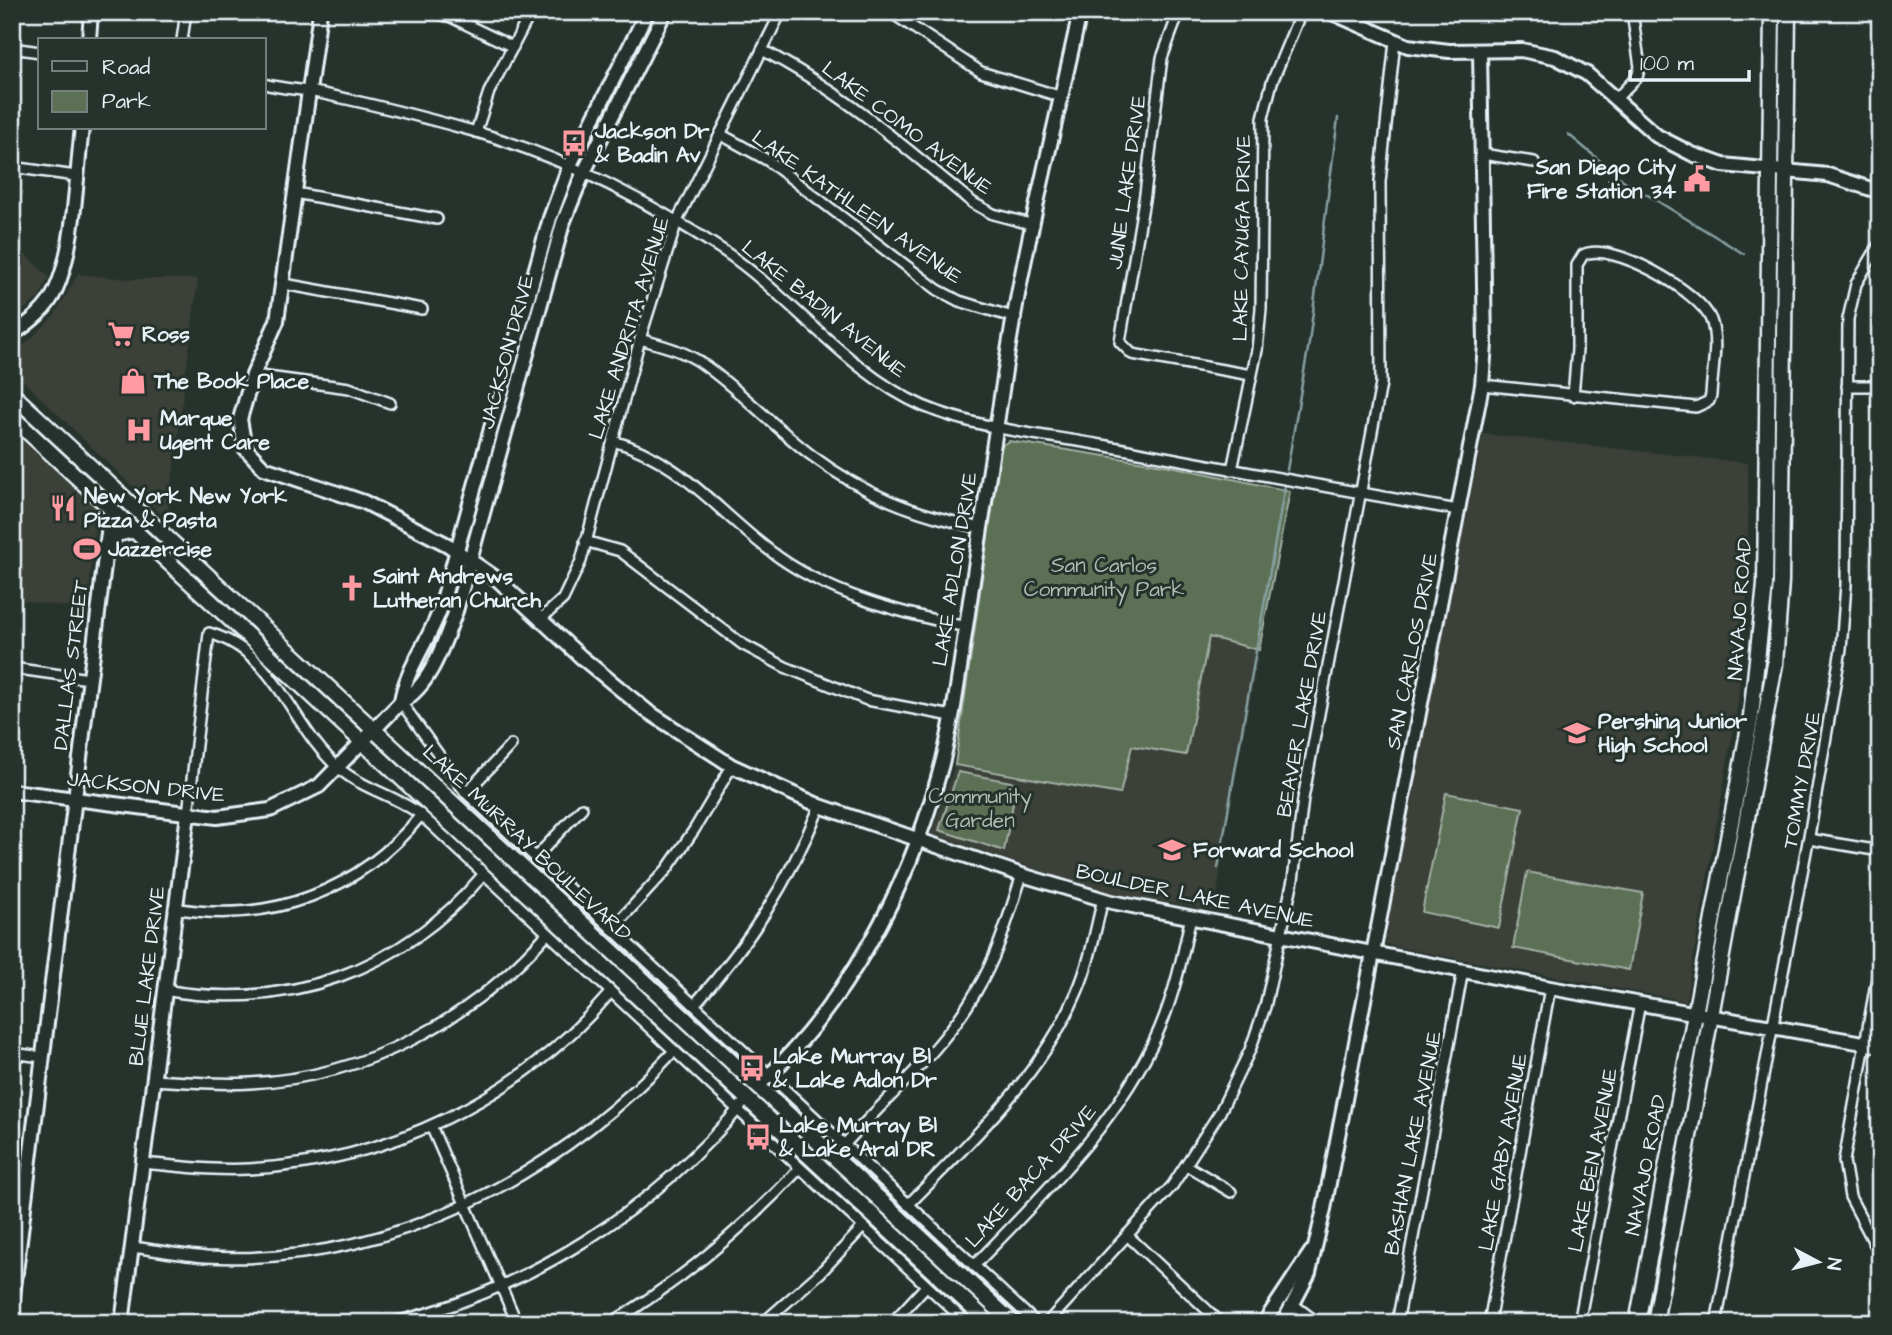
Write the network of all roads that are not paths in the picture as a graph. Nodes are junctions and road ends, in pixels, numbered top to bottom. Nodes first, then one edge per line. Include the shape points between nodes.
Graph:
1 (91, 12) edge
2 (186, 12) edge
3 (320, 12) edge
4 (429, 12) edge
5 (531, 12) edge
6 (647, 12) edge
7 (665, 12) edge
8 (781, 12) edge
9 (890, 12) edge
10 (1080, 12) edge
11 (1179, 12) edge
12 (1301, 12) edge
13 (1329, 12) edge
14 (1632, 12) edge
15 (1772, 12) edge
16 (1788, 12) edge
17 (89, 38) edge
18 (182, 38) edge
19 (1395, 41) junction
20 (513, 47) junction
21 (12, 48) edge
22 (762, 50) junction
23 (1480, 51) junction
24 (38, 52) edge
25 (268, 85) edge
26 (310, 92) junction
27 (1062, 97) junction
28 (1615, 100) junction
29 (82, 130) edge
30 (476, 132) junction
31 (720, 134) junction
32 (1482, 154) junction
33 (1534, 162) dead end
34 (12, 167) edge
35 (569, 167) junction
36 (1771, 168) junction
37 (1788, 169) junction
38 (583, 174) junction
39 (76, 176) junction
40 (1880, 192) edge
41 (295, 193) junction
42 (438, 219) dead end
43 (677, 221) junction
44 (1034, 225) junction
45 (1880, 243) edge
46 (284, 284) junction
47 (422, 309) dead end
48 (1016, 318) junction
49 (12, 335) edge
50 (640, 339) junction
51 (253, 375) junction
52 (1251, 375) junction
53 (1482, 385) junction
54 (1847, 386) junction
55 (1880, 386) edge
56 (12, 394) edge
57 (1573, 396) junction
58 (390, 403) dead end
59 (12, 417) edge
60 (997, 427) junction
61 (613, 441) junction
62 (1232, 470) junction
63 (118, 492) junction
64 (1360, 493) junction
65 (109, 506) junction
66 (1458, 510) junction
67 (981, 528) junction
68 (135, 530) junction
69 (585, 541) junction
70 (105, 547) junction
71 (458, 552) junction
72 (471, 561) junction
73 (542, 618) junction
74 (966, 627) junction
75 (12, 668) edge
76 (89, 678) junction
77 (401, 702) junction
78 (953, 716) junction
79 (374, 730) junction
80 (363, 742) junction
81 (511, 745) dead end
82 (732, 766) junction
83 (339, 769) junction
84 (12, 792) edge
85 (466, 793) junction
86 (74, 799) junction
87 (820, 806) junction
88 (582, 808) dead end
89 (188, 814) junction
90 (421, 816) junction
91 (918, 838) junction
92 (1809, 839) junction
93 (1880, 851) edge
94 (535, 858) junction
95 (483, 875) junction
96 (1022, 875) junction
97 (1103, 899) junction
98 (174, 908) junction
99 (1191, 916) junction
100 (612, 929) junction
101 (547, 934) junction
102 (1282, 934) junction
103 (1373, 953) junction
104 (1880, 961) edge
105 (1463, 970) junction
106 (1550, 988) junction
107 (164, 990) junction
108 (610, 993) junction
109 (1640, 1003) junction
110 (694, 1005) junction
111 (1697, 1013) junction
112 (1713, 1016) junction
113 (1772, 1025) junction
114 (1865, 1043) junction
115 (1880, 1046) edge
116 (674, 1051) junction
117 (12, 1053) edge
118 (43, 1057) junction
119 (769, 1075) junction
120 (154, 1080) junction
121 (728, 1081) junction
122 (758, 1086) junction
123 (747, 1099) junction
124 (776, 1103) junction
125 (737, 1111) junction
126 (431, 1126) junction
127 (844, 1145) junction
128 (142, 1163) junction
129 (1186, 1165) junction
130 (800, 1169) junction
131 (1231, 1192) dead end
132 (466, 1204) junction
133 (908, 1205) junction
134 (863, 1227) junction
135 (1127, 1236) junction
136 (132, 1247) junction
137 (1312, 1252) junction
138 (1880, 1254) edge
139 (15, 1262) edge
140 (974, 1266) junction
141 (500, 1286) junction
142 (926, 1286) junction
143 (12, 1304) edge
144 (1294, 1305) junction
145 (122, 1323) edge
146 (391, 1323) edge
147 (517, 1323) edge
148 (611, 1323) edge
149 (763, 1323) edge
150 (892, 1323) edge
151 (967, 1323) edge
152 (989, 1323) edge
153 (1013, 1323) edge
154 (1036, 1323) edge
155 (1047, 1323) edge
156 (1221, 1323) edge
157 (1264, 1323) edge
158 (1283, 1323) edge
159 (1318, 1323) edge
160 (1397, 1323) edge
161 (1489, 1323) edge
162 (1579, 1323) edge
163 (1637, 1323) edge
164 (1655, 1323) edge
165 (1716, 1323) edge

1 - 17 street
2 - 18 street
3 - 26 street
4 - 20 street via 451,17
5 - 20 street
6 - 35 street, JACKSON DRIVE
7 - 38 street, JACKSON DRIVE
8 - 22 street, LAKE ANDRITA AVENUE
9 - 27 street via 981,72
10 - 27 street, LAKE ADLON DRIVE
11 - 52 street, JUNE LAKE DRIVE via 1162,58 1145,194 1120,336 1132,354
12 - 52 street, LAKE CAYUGA DRIVE via 1262,118 1261,309
13 - 19 street
14 - 28 street via 1640,67
15 - 36 main road, NAVAJO ROAD
16 - 37 main road, NAVAJO ROAD
19 - 23 street via 1449,51
19 - 64 street, BEAVER LAKE DRIVE via 1380,182 1381,384
20 - 30 street via 489,92
21 - 24 street
22 - 31 street, LAKE ANDRITA AVENUE
22 - 44 street, LAKE COMO AVENUE via 850,102 973,203 993,214
23 - 28 street via 1521,50 1555,57 1587,74
23 - 32 street, SAN CARLOS DRIVE
25 - 26 street, LAKE BADIN AVENUE
26 - 30 street, LAKE BADIN AVENUE
26 - 41 street
27 - 44 street, LAKE ADLON DRIVE
28 - 36 street via 1646,128 1680,149 1723,165
29 - 39 street
30 - 35 street, LAKE BADIN AVENUE
31 - 43 street, LAKE ANDRITA AVENUE
31 - 48 street, LAKE KATHLEEN AVENUE via 768,160 938,290
32 - 33 street
32 - 53 street, SAN CARLOS DRIVE
34 - 39 street
35 - 38 street, LAKE BADIN AVENUE
35 - 71 street, JACKSON DRIVE via 534,268
36 - 37 street
36 - 111 main road, NAVAJO ROAD via 1760,652
37 - 40 street via 1828,175
37 - 112 main road, NAVAJO ROAD via 1776,650
38 - 43 street, LAKE BADIN AVENUE
38 - 72 street, JACKSON DRIVE via 555,250
39 - 49 street via 65,262 56,290 43,309
41 - 42 street
41 - 46 street
43 - 50 street, LAKE ANDRITA AVENUE
43 - 60 street, LAKE BADIN AVENUE via 765,282 874,377 920,405
44 - 48 street, LAKE ADLON DRIVE
45 - 54 street, TOMMY DRIVE via 1850,304
46 - 47 street
46 - 51 street via 277,321
48 - 60 street, LAKE ADLON DRIVE
50 - 61 street, LAKE ANDRITA AVENUE
50 - 67 street via 700,362 808,453 872,495 908,510
51 - 58 street via 349,388
51 - 71 street, BOULDER LAKE AVENUE via 241,411 240,433 249,454 270,471 364,502 413,524
52 - 62 street, LAKE CAYUGA DRIVE
53 - 57 street
53 - 66 street, SAN CARLOS DRIVE
54 - 55 street
54 - 92 street, TOMMY DRIVE via 1842,649
56 - 63 main road, LAKE MURRAY BOULEVARD
57 - 57 street via 1696,407 1709,401 1714,334 1705,309 1627,257 1583,255 1577,265
59 - 65 main road, LAKE MURRAY BOULEVARD
60 - 62 street, LAKE BADIN AVENUE
60 - 67 street, LAKE ADLON DRIVE
61 - 69 street, LAKE ANDRITA AVENUE
61 - 74 street via 671,466 768,550 817,579 886,609
62 - 64 street, LAKE BADIN AVENUE
63 - 65 street, DALLAS STREET
63 - 79 main road, LAKE MURRAY BOULEVARD
64 - 66 street, LAKE BADIN AVENUE
64 - 102 street, BEAVER LAKE DRIVE
65 - 68 main road, LAKE MURRAY BOULEVARD
65 - 70 street, DALLAS STREET
66 - 103 street, SAN CARLOS DRIVE
67 - 74 street, LAKE ADLON DRIVE
68 - 70 main road via 117,534
68 - 80 main road, LAKE MURRAY BOULEVARD
69 - 73 street, LAKE ANDRITA AVENUE via 569,591
69 - 78 street via 620,551 742,644 785,667 867,700
70 - 76 street, DALLAS STREET
71 - 72 street, BOULDER LAKE AVENUE
71 - 77 street, JACKSON DRIVE via 432,632 402,685
72 - 73 street, BOULDER LAKE AVENUE
72 - 77 street, JACKSON DRIVE via 456,611 429,672 413,695
73 - 82 street, BOULDER LAKE AVENUE via 647,711
74 - 78 street, LAKE ADLON DRIVE
75 - 76 street
76 - 86 street, DALLAS STREET
77 - 79 street, JACKSON DRIVE
77 - 85 street, LAKE MURRAY BOULEVARD
78 - 91 street, LAKE ADLON DRIVE
79 - 80 street, JACKSON DRIVE
79 - 122 main road, LAKE MURRAY BOULEVARD
80 - 83 street, JACKSON DRIVE
80 - 121 main road, LAKE MURRAY BOULEVARD
81 - 85 street
82 - 87 street, BOULDER LAKE AVENUE
82 - 100 street via 667,869
83 - 89 street, JACKSON DRIVE via 305,796 270,810 232,817
83 - 89 street, BLUE LAKE DRIVE via 276,682 229,639 209,634
83 - 90 street
84 - 86 street, JACKSON DRIVE
85 - 94 street, LAKE MURRAY BOULEVARD
86 - 89 street, JACKSON DRIVE
86 - 118 street, DALLAS STREET
87 - 91 street, BOULDER LAKE AVENUE
87 - 110 street via 777,899
88 - 94 street
89 - 98 street, BLUE LAKE DRIVE
90 - 95 street
90 - 98 street via 361,872 302,901 239,913
91 - 96 street, BOULDER LAKE AVENUE
91 - 119 street, LAKE ADLON DRIVE via 891,902 857,962
92 - 93 street
92 - 113 street, TOMMY DRIVE
94 - 100 street, LAKE MURRAY BOULEVARD
95 - 101 street
95 - 107 street via 428,929 396,951 344,976 265,995 225,997
96 - 97 street, BOULDER LAKE AVENUE
96 - 127 street via 997,950 967,1007
97 - 99 street, BOULDER LAKE AVENUE
97 - 133 street via 1088,965 1050,1045
98 - 107 street, BLUE LAKE DRIVE
99 - 102 street, BOULDER LAKE AVENUE
99 - 140 street, LAKE BACA DRIVE via 1166,1012 1137,1074 1095,1134
100 - 110 street, LAKE MURRAY BOULEVARD
101 - 108 street
101 - 120 street via 470,1006 377,1056 270,1082
102 - 103 street, BOULDER LAKE AVENUE
102 - 129 street, BEAVER LAKE DRIVE via 1250,1049 1220,1112
103 - 105 street, BOULDER LAKE AVENUE
103 - 137 street, SAN CARLOS DRIVE
104 - 114 street
105 - 106 street, BOULDER LAKE AVENUE
105 - 160 street, BASHAN LAKE AVENUE
106 - 109 street, BOULDER LAKE AVENUE
106 - 161 street, LAKE GABY AVENUE
107 - 120 street, BLUE LAKE DRIVE
108 - 116 street
108 - 126 street via 530,1068 491,1095
109 - 111 street, BOULDER LAKE AVENUE
109 - 162 street, LAKE BEN AVENUE
110 - 119 street, LAKE MURRAY BOULEVARD
111 - 112 street, BOULDER LAKE AVENUE
111 - 163 main road, NAVAJO ROAD
112 - 113 street, BOULDER LAKE AVENUE
112 - 164 main road, NAVAJO ROAD
113 - 114 street, BOULDER LAKE AVENUE
113 - 165 street, TOMMY DRIVE
114 - 115 street, BOULDER LAKE AVENUE
114 - 138 street via 1844,1161 1850,1197
116 - 125 street
116 - 132 street via 583,1135 533,1169
117 - 118 street
118 - 139 street, DALLAS STREET
119 - 122 street, LAKE ADLON DRIVE
119 - 127 street, LAKE MURRAY BOULEVARD
120 - 128 street, BLUE LAKE DRIVE
121 - 122 main road
121 - 123 main road, LAKE MURRAY BOULEVARD
122 - 124 main road, LAKE MURRAY BOULEVARD
123 - 124 main road
123 - 125 street
123 - 152 main road, LAKE MURRAY BOULEVARD
124 - 153 main road, LAKE MURRAY BOULEVARD
125 - 130 street
125 - 141 street via 687,1163 632,1208 572,1248
126 - 128 street via 362,1151 293,1165 223,1170
126 - 132 street
127 - 133 street, LAKE MURRAY BOULEVARD
128 - 136 street, BLUE LAKE DRIVE
129 - 131 street
129 - 135 street, BEAVER LAKE DRIVE
130 - 134 street
130 - 148 street via 707,1256
132 - 136 street via 393,1232 309,1250 216,1257
132 - 141 street
133 - 140 street, LAKE MURRAY BOULEVARD
134 - 142 street
134 - 149 street
135 - 155 street, BEAVER LAKE DRIVE
135 - 156 street
136 - 145 street, BLUE LAKE DRIVE
137 - 144 street, SAN CARLOS DRIVE
137 - 157 street, SAN CARLOS DRIVE
139 - 143 street, DALLAS STREET
140 - 154 street, LAKE MURRAY BOULEVARD
141 - 146 street
141 - 147 street
142 - 150 street
142 - 151 street
144 - 158 street, SAN CARLOS DRIVE
144 - 159 street

